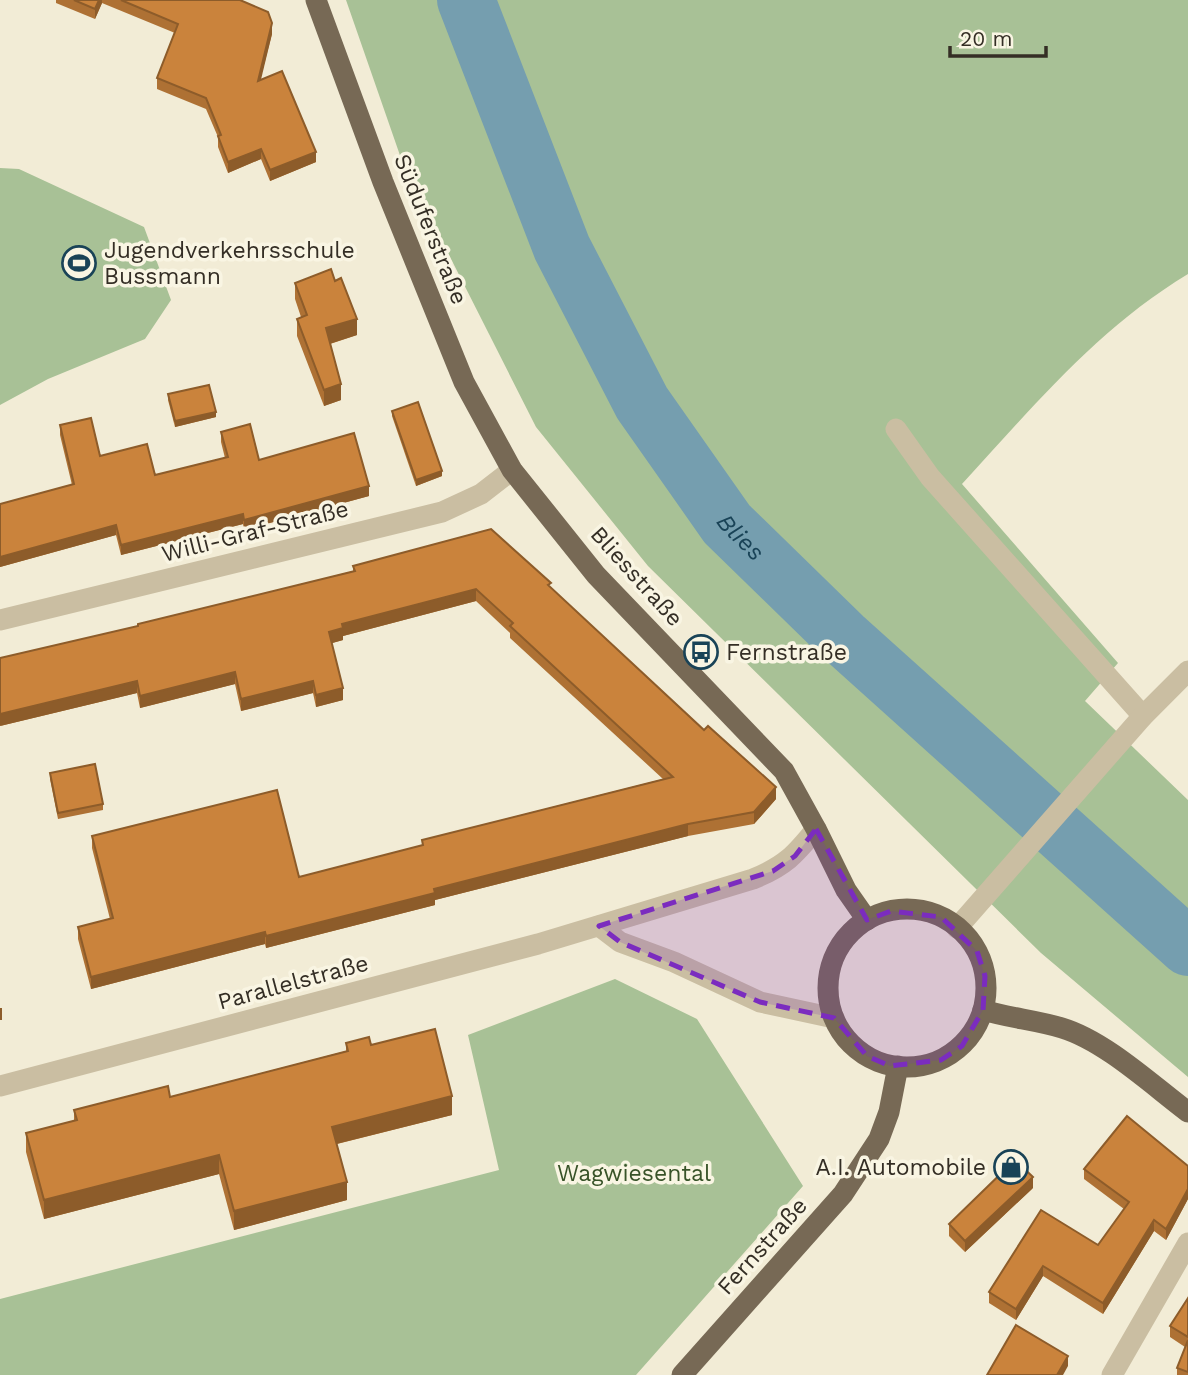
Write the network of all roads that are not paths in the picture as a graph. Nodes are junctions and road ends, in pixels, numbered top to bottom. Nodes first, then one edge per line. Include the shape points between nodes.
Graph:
1 (316, 0) edge
2 (896, 429) dead end
3 (512, 470) junction
4 (0, 620) edge
5 (1188, 671) edge
6 (1143, 716) junction
7 (816, 829) junction
8 (867, 920) junction
9 (599, 926) junction
10 (957, 928) junction
11 (983, 1010) junction
12 (834, 1018) junction
13 (898, 1066) junction
14 (0, 1086) edge
15 (1188, 1112) edge
16 (1188, 1243) edge
17 (682, 1375) edge
18 (1112, 1375) edge

1 - 3 main road, Süduferstraße via 464,382
2 - 6 street via 930,477
3 - 4 street, Willi-Graf-Straße via 481,494 442,512
3 - 7 main road, Bliesstraße via 596,575 783,771
5 - 6 street
6 - 10 street
7 - 8 main road, Bliesstraße via 846,890
7 - 9 street, Parallelstraße via 795,856 773,870
8 - 10 main road via 891,911 916,910 941,916
8 - 12 main road via 840,946 832,963 828,981
9 - 12 street via 620,942 760,1002
9 - 14 street, Parallelstraße
10 - 11 main road via 977,951 985,976
11 - 13 main road via 962,1046 941,1060
11 - 15 main road via 1063,1028 1091,1040
12 - 13 main road via 847,1039 866,1056
13 - 17 main road, Fernstraße via 879,1139 843,1194
16 - 18 street

